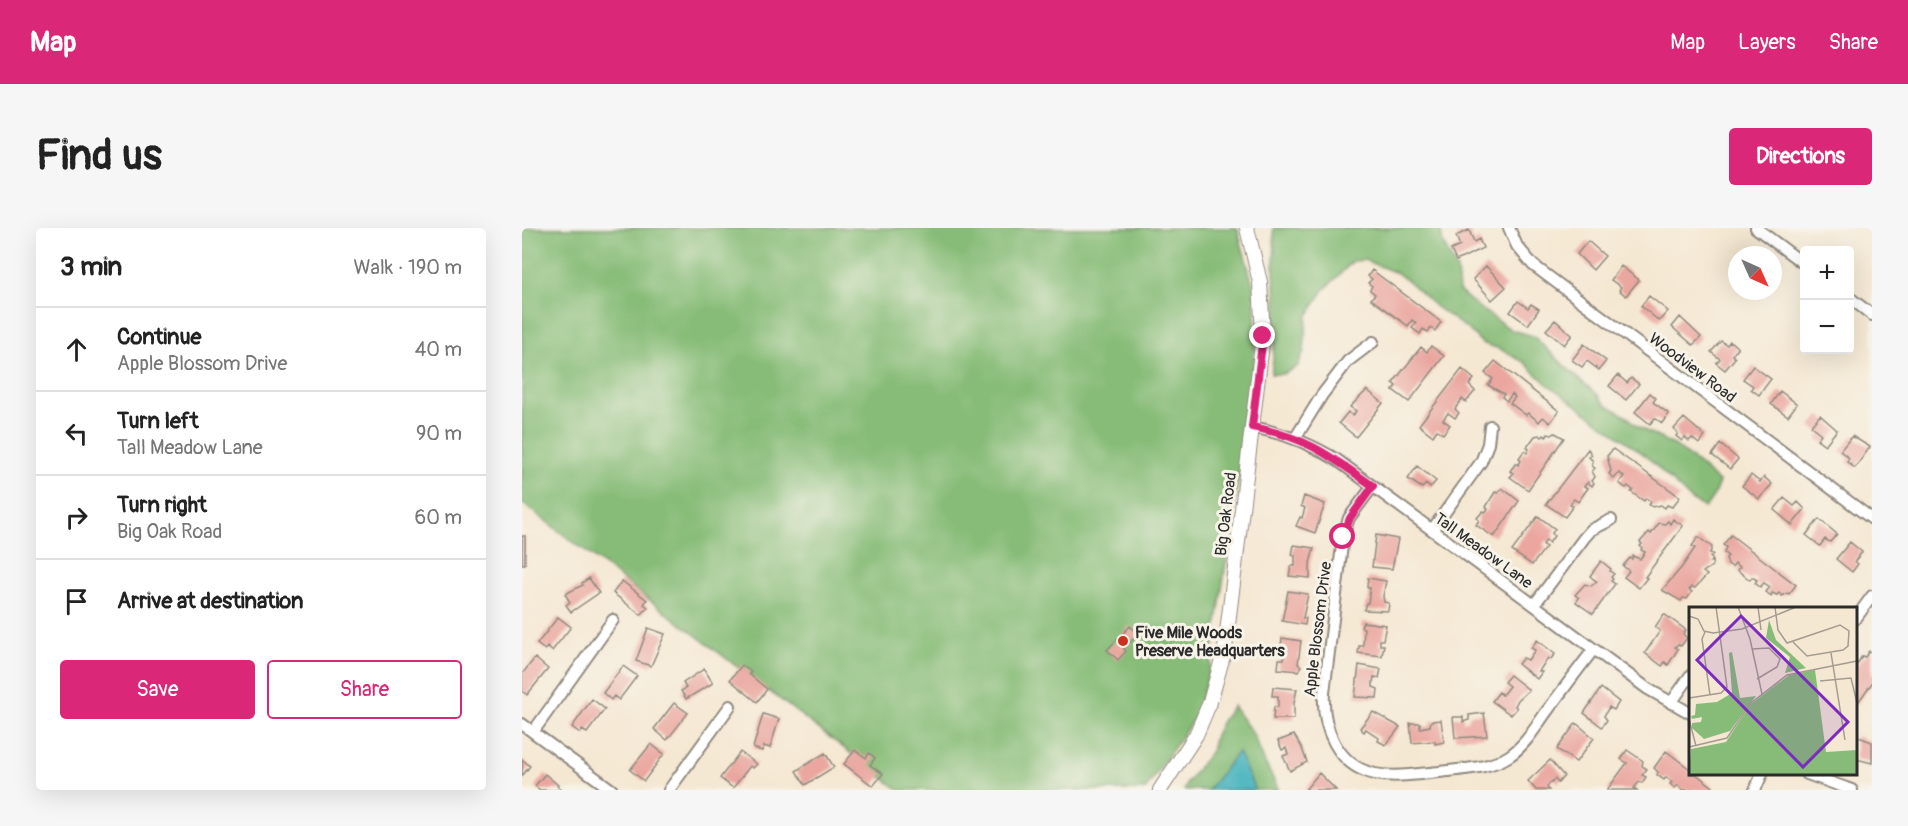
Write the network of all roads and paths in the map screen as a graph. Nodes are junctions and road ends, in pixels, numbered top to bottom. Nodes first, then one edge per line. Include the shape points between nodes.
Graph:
1 (1247, 228) edge
2 (1509, 228) edge
3 (1756, 228) edge
4 (1800, 261) edge
5 (1853, 300) edge
6 (1872, 315) edge
7 (1372, 342) dead end
8 (1490, 426) dead end
9 (1252, 427) junction
10 (1296, 437) junction
11 (1373, 486) junction
12 (1872, 519) edge
13 (1611, 520) dead end
14 (1432, 530) junction
15 (1872, 596) edge
16 (1534, 605) junction
17 (1857, 617) edge
18 (614, 620) dead end
19 (1594, 649) junction
20 (1689, 677) edge
21 (1671, 703) junction
22 (730, 706) dead end
23 (1689, 712) edge
24 (522, 724) edge
25 (533, 732) junction
26 (1762, 775) edge
27 (1810, 775) edge
28 (612, 790) edge
29 (669, 790) edge
30 (1160, 790) edge
31 (1755, 790) edge
32 (1852, 790) edge

1 - 9 street, Big Oak Road via 1263,301 1263,336
2 - 12 street, Woodview Road via 1517,246 1533,265
3 - 4 street
5 - 6 street
7 - 10 street via 1348,361
8 - 14 street via 1481,462
9 - 10 street, Tall Meadow Lane
9 - 30 street, Big Oak Road via 1220,672 1196,735
10 - 11 street, Tall Meadow Lane
11 - 14 street, Tall Meadow Lane
11 - 19 street, Apple Blossom Drive via 1350,518 1343,537 1324,693 1323,710 1329,734 1356,765 1393,776 1498,762 1525,741
13 - 16 street via 1591,530
14 - 16 street, Tall Meadow Lane
15 - 17 street
16 - 19 street, Tall Meadow Lane
18 - 25 street
19 - 21 street, Tall Meadow Lane
20 - 21 street
21 - 23 street, Tall Meadow Lane
22 - 29 street
24 - 25 street
25 - 28 street
26 - 31 street
27 - 32 street

